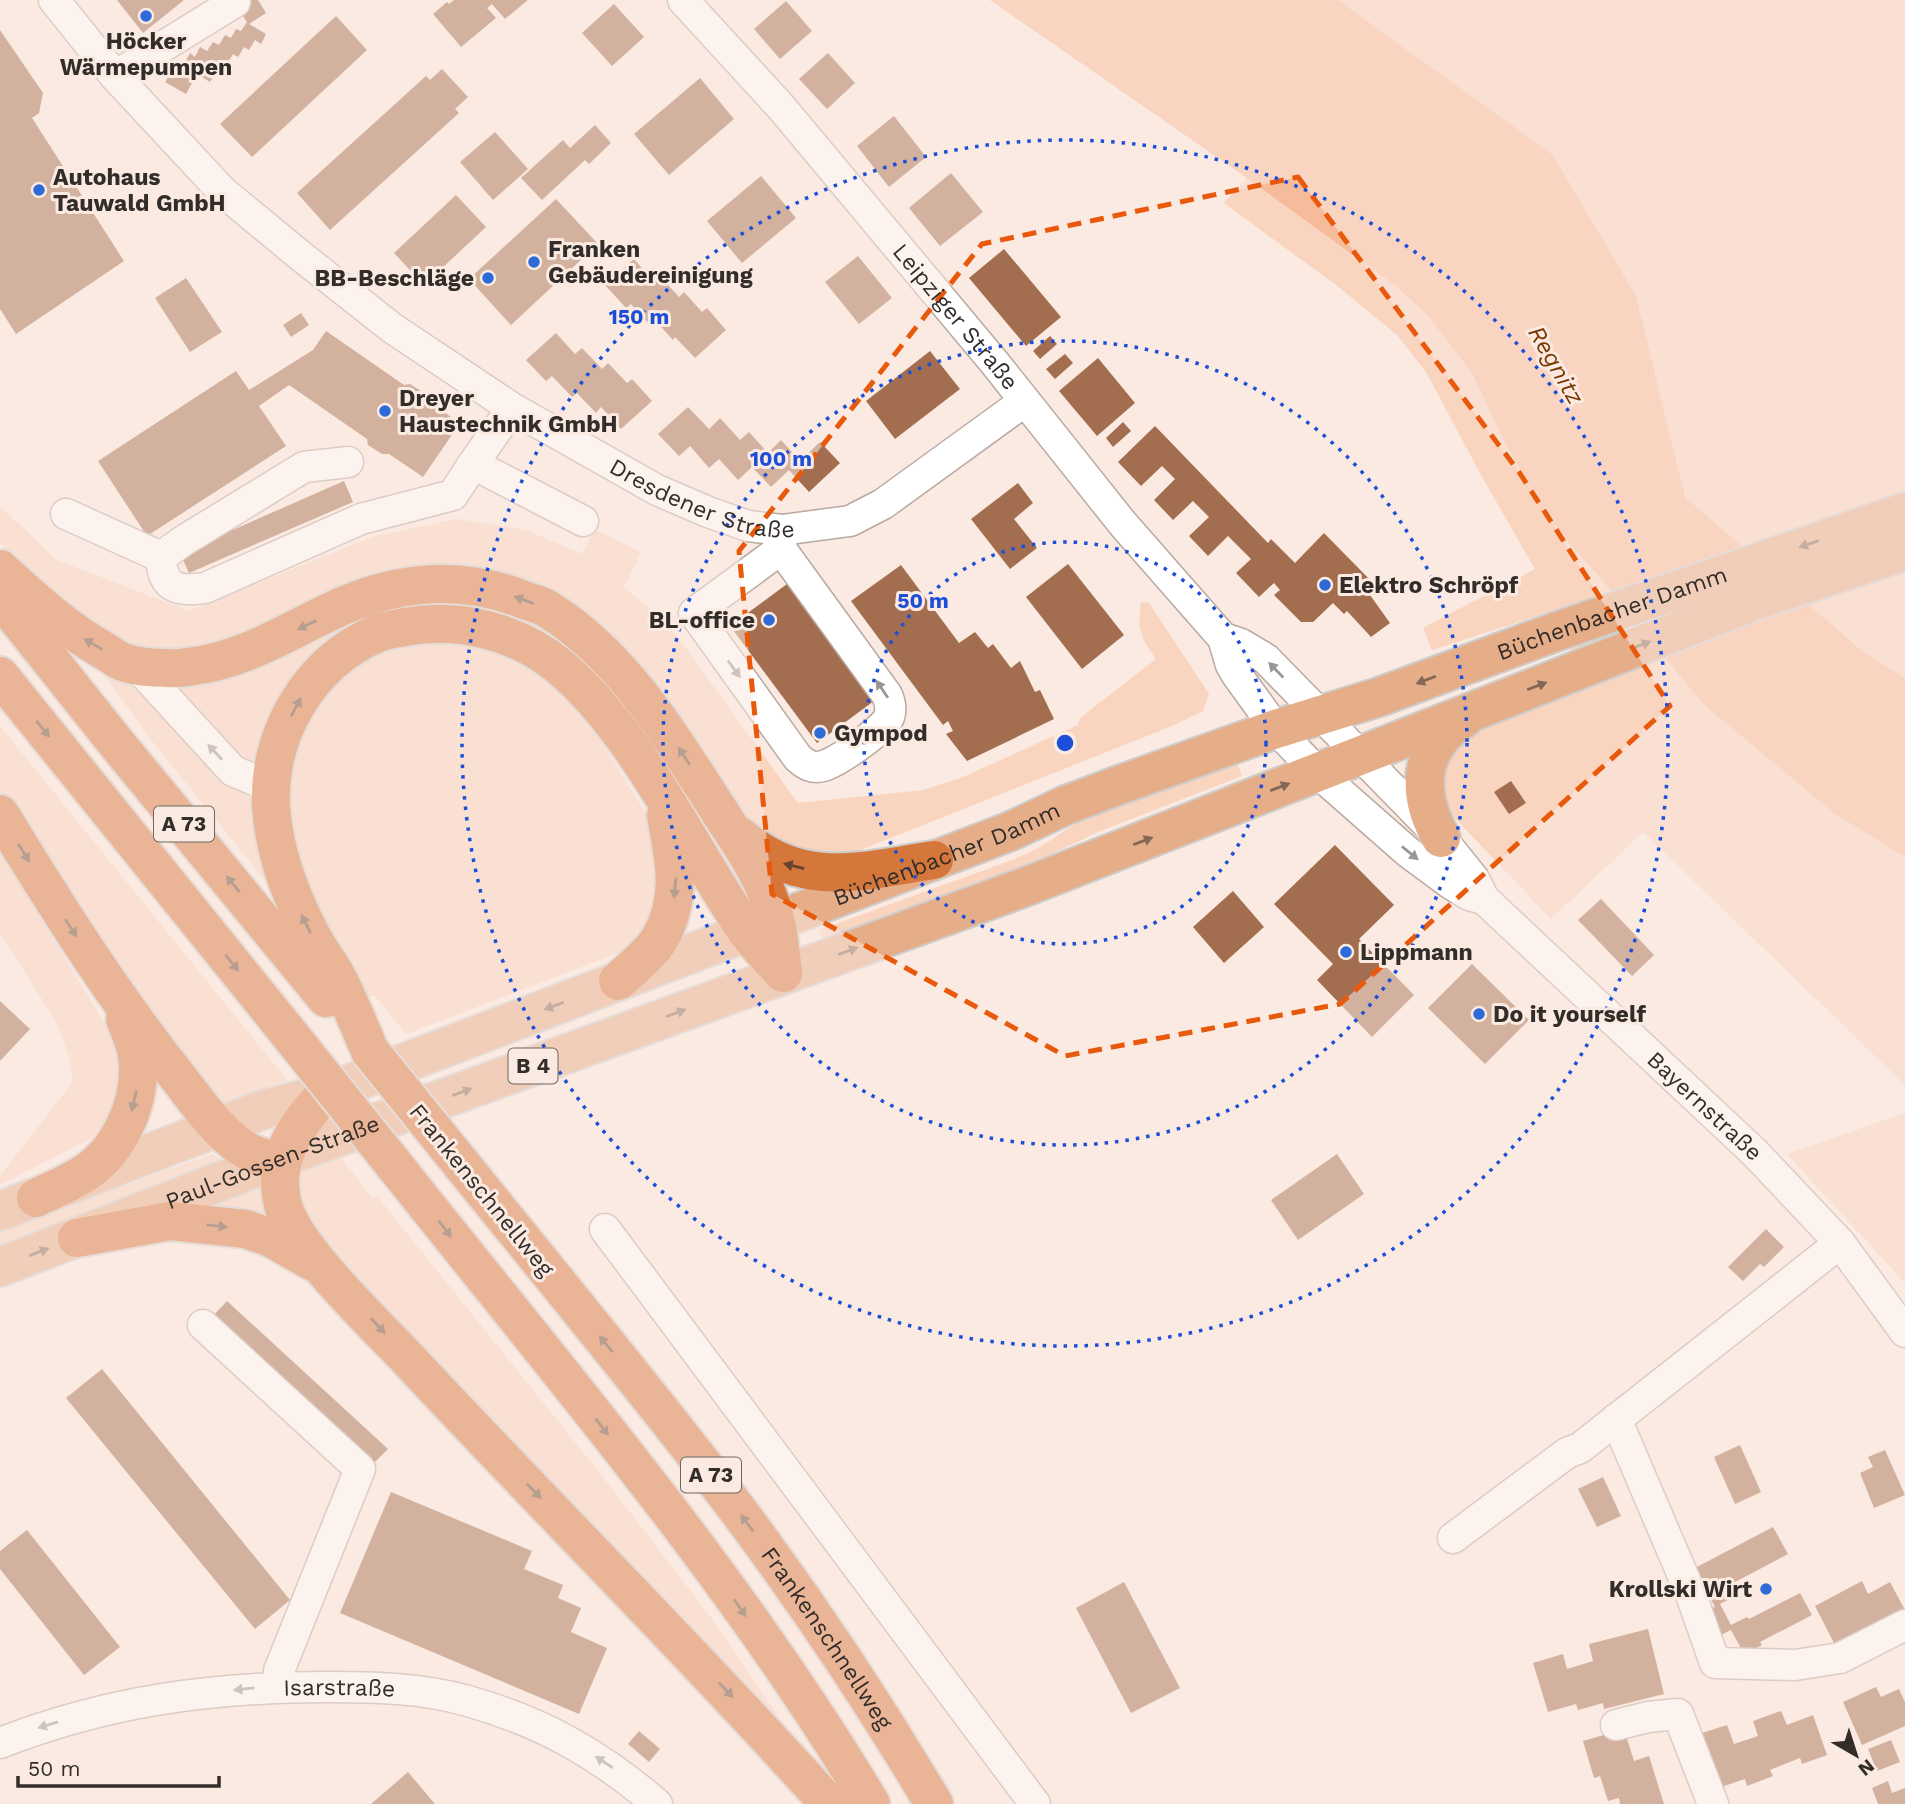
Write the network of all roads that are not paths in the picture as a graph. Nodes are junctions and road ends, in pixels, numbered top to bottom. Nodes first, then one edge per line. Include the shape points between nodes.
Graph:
1 (54, 0) edge
2 (683, 0) edge
3 (235, 2) dead end
4 (115, 76) junction
5 (1025, 401) junction
6 (512, 408) junction
7 (348, 461) dead end
8 (473, 464) junction
9 (66, 514) dead end
10 (1894, 518) edge
11 (583, 521) dead end
12 (781, 540) junction
13 (1896, 554) edge
14 (161, 557) junction
15 (0, 569) edge
16 (0, 597) edge
17 (1223, 638) junction
18 (136, 665) junction
19 (0, 676) edge
20 (1483, 706) junction
21 (1319, 716) junction
22 (1276, 729) junction
23 (1359, 755) junction
24 (1318, 773) junction
25 (272, 787) junction
26 (662, 797) junction
27 (0, 814) edge
28 (727, 824) junction
29 (1441, 838) junction
30 (934, 860) junction
31 (1484, 899) junction
32 (761, 926) junction
33 (783, 973) junction
34 (618, 981) junction
35 (111, 989) junction
36 (370, 1051) junction
37 (326, 1093) junction
38 (219, 1127) junction
39 (279, 1159) junction
40 (36, 1198) junction
41 (0, 1211) edge
42 (605, 1229) dead end
43 (77, 1238) junction
44 (1840, 1243) junction
45 (0, 1267) edge
46 (331, 1276) junction
47 (202, 1325) dead end
48 (1905, 1332) edge
49 (1616, 1419) junction
50 (1453, 1538) dead end
51 (1905, 1625) edge
52 (279, 1687) junction
53 (1616, 1725) dead end
54 (0, 1743) edge
55 (657, 1804) edge
56 (829, 1804) edge
57 (871, 1804) edge
58 (934, 1804) edge
59 (1035, 1804) edge
60 (1713, 1804) edge

1 - 4 street, Dresdener Straße
2 - 5 street, Leipziger Straße via 780,107
3 - 4 street
4 - 6 street, Dresdener Straße via 222,191 392,328
5 - 12 street, Dresdener Straße via 883,504 850,521
5 - 17 street, Leipziger Straße via 1123,524
6 - 8 street
6 - 12 street, Dresdener Straße via 657,490
7 - 14 street via 304,467
8 - 11 street
8 - 14 street via 453,495 361,519 205,588 186,591 167,583
9 - 14 street
10 -> 21 main road, Büchenbacher Damm
12 -> 12 street via 694,613 805,765 823,766 883,726 891,704
20 -> 13 main road, Büchenbacher Damm via 1752,602
18 -> 15 highway via 85,640 49,615
36 -> 16 highway, Frankenschnellweg / A 73
21 -> 17 street, Leipziger Straße via 1266,659
17 - 22 street, Leipziger Straße via 1237,676
25 -> 18 street via 233,771
28 -> 18 highway via 656,715 579,632 547,608 475,585 432,583 393,589 218,663 171,669
19 -> 57 highway, A 73, bridge via 645,1480 808,1705
20 - 23 main road, Büchenbacher Damm
20 - 29 main road via 1444,736 1428,762 1425,804
21 - 22 main road, Büchenbacher Damm
21 - 23 street
22 - 24 street
22 - 30 main road, Büchenbacher Damm via 1100,792
23 - 24 main road, Büchenbacher Damm
23 - 29 street, Bayernstraße
24 -> 31 street, Bayernstraße via 1430,869 1469,895
33 -> 24 main road, Büchenbacher Damm via 1025,887
25 -> 26 highway via 272,763 285,727 306,689 335,658 380,632 429,623 500,634 559,666 622,736
36 -> 25 highway via 340,981 297,905 280,855
26 - 32 highway
26 -> 34 highway via 676,875 674,904 659,939
27 -> 35 highway
30 -> 28 highway via 838,874 814,872 769,858
28 - 32 highway via 768,894
29 - 31 street, Bayernstraße
30 - 32 main road, Büchenbacher Damm
31 - 44 street, Bayernstraße via 1755,1153
32 - 33 highway
32 - 34 main road, Büchenbacher Damm
39 -> 33 main road, Paul-Gossen-Straße / B 4
34 -> 37 main road, Paul-Gossen-Straße / B 4
35 - 38 highway
35 -> 40 highway via 138,1064 133,1107 101,1158 86,1172
58 -> 36 highway, Frankenschnellweg / A 73, bridge via 872,1702 760,1541
37 - 38 main road, Paul-Gossen-Straße / B 4
37 - 39 highway via 296,1128
38 - 39 highway via 252,1154
38 - 40 main road, Paul-Gossen-Straße / B 4
39 - 43 main road, Paul-Gossen-Straße / B 4
39 - 46 highway via 290,1223
40 - 41 main road, Paul-Gossen-Straße / B 4
42 - 59 street
45 -> 43 main road, Paul-Gossen-Straße / B 4
43 -> 46 highway via 170,1221 246,1229 293,1249
44 - 48 street, Bayernstraße
44 - 49 street
46 -> 56 highway
47 - 52 street via 360,1469 279,1671
49 - 50 street
49 - 51 street via 1690,1592 1715,1663 1795,1665 1840,1658
52 -> 54 street, Isarstraße via 152,1699 46,1725
55 -> 52 street, Isarstraße via 585,1750 513,1716 466,1701 390,1688
53 - 60 street via 1678,1714

